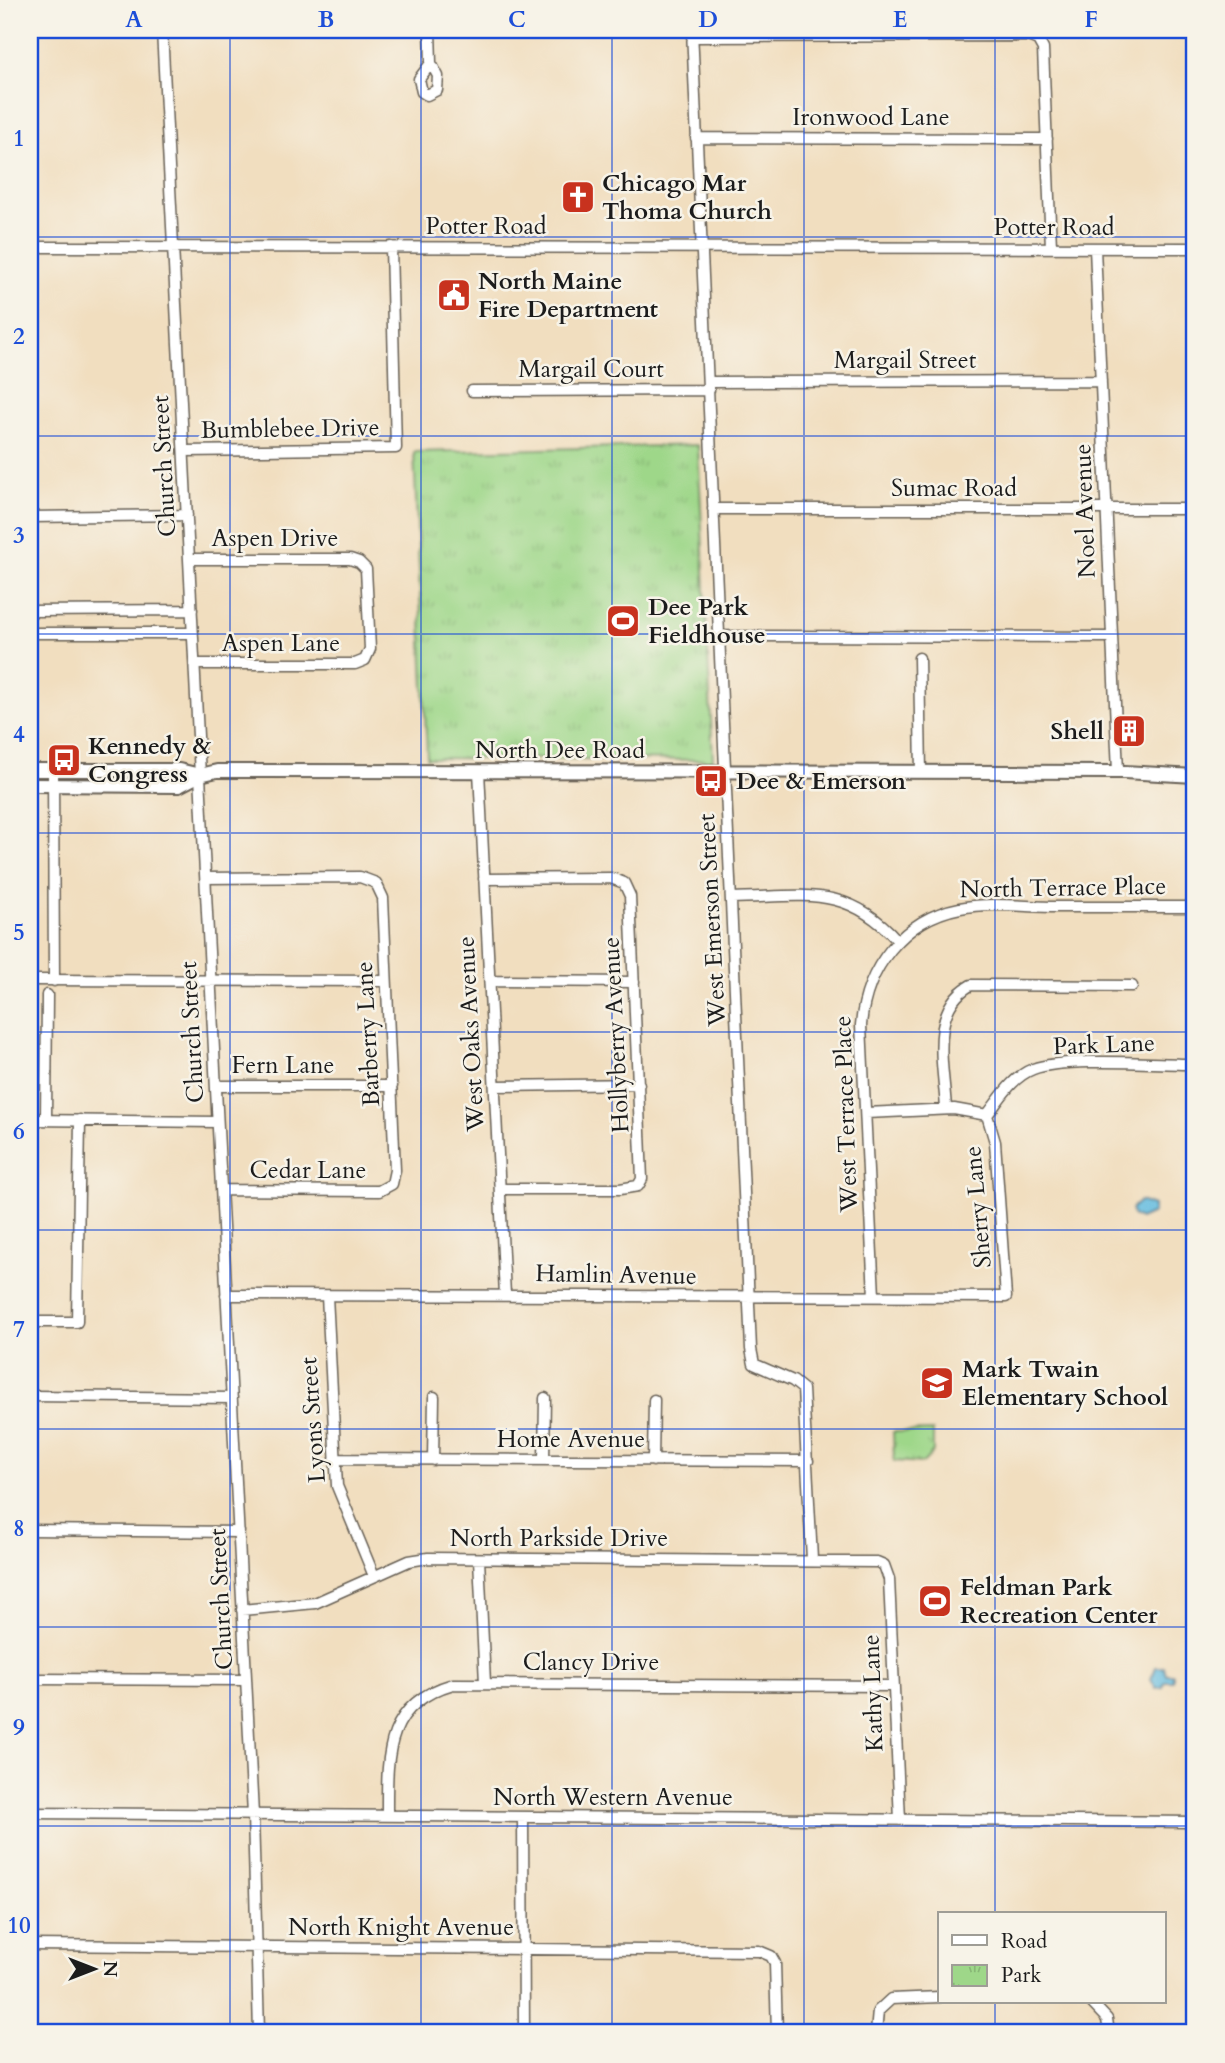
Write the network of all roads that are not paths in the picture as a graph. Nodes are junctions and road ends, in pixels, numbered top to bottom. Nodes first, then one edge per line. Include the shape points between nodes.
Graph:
1 (162, 30) edge
2 (429, 30) edge
3 (692, 33) edge
4 (431, 63) dead end
5 (696, 138) junction
6 (1047, 139) junction
7 (30, 247) edge
8 (174, 247) junction
9 (391, 247) junction
10 (701, 247) junction
11 (1051, 247) junction
12 (1095, 248) junction
13 (1195, 248) edge
14 (1101, 381) junction
15 (709, 386) junction
16 (472, 391) dead end
17 (185, 451) junction
18 (713, 509) junction
19 (1107, 509) junction
20 (1195, 509) edge
21 (187, 514) junction
22 (30, 517) edge
23 (190, 559) junction
24 (192, 610) junction
25 (30, 611) edge
26 (30, 633) edge
27 (193, 633) junction
28 (718, 636) junction
29 (1112, 637) junction
30 (919, 658) dead end
31 (365, 660) joint
32 (195, 664) junction
33 (30, 770) edge
34 (53, 770) junction
35 (479, 771) junction
36 (726, 772) junction
37 (921, 772) junction
38 (1118, 772) junction
39 (200, 775) junction
40 (1195, 776) edge
41 (30, 785) edge
42 (53, 785) junction
43 (206, 878) junction
44 (484, 879) junction
45 (732, 898) junction
46 (1195, 907) edge
47 (897, 940) junction
48 (30, 980) edge
49 (54, 981) junction
50 (386, 981) junction
51 (490, 981) junction
52 (210, 982) junction
53 (634, 982) junction
54 (1132, 986) dead end
55 (47, 995) dead end
56 (1195, 1064) edge
57 (639, 1084) junction
58 (216, 1086) junction
59 (392, 1086) junction
60 (495, 1086) junction
61 (946, 1109) junction
62 (866, 1113) junction
63 (987, 1115) junction
64 (30, 1120) edge
65 (46, 1120) junction
66 (80, 1121) junction
67 (217, 1122) junction
68 (392, 1184) joint
69 (500, 1189) junction
70 (221, 1190) junction
71 (226, 1295) junction
72 (505, 1295) junction
73 (327, 1296) junction
74 (874, 1296) junction
75 (749, 1297) junction
76 (1006, 1297) joint
77 (30, 1322) edge
78 (30, 1396) edge
79 (434, 1396) dead end
80 (232, 1398) junction
81 (545, 1398) dead end
82 (654, 1400) dead end
83 (335, 1460) junction
84 (433, 1460) junction
85 (544, 1460) junction
86 (653, 1461) junction
87 (808, 1461) junction
88 (30, 1530) edge
89 (239, 1532) junction
90 (479, 1559) junction
91 (812, 1559) junction
92 (884, 1565) joint
93 (374, 1576) junction
94 (242, 1610) junction
95 (30, 1679) edge
96 (246, 1680) junction
97 (485, 1683) junction
98 (893, 1686) junction
99 (30, 1813) edge
100 (253, 1815) junction
101 (387, 1816) junction
102 (523, 1817) junction
103 (900, 1820) junction
104 (1195, 1822) edge
105 (30, 1945) edge
106 (257, 1947) junction
107 (524, 1949) junction
108 (938, 1997) edge
109 (1093, 2004) edge
110 (260, 2033) edge
111 (524, 2033) edge
112 (777, 2033) edge
113 (876, 2033) edge
114 (1109, 2033) edge

1 - 8 street, Church Street
2 - 4 street
3 - 5 street, West Emerson Street
3 - 6 street via 1028,36 1038,40 1043,49
5 - 6 street, Ironwood Lane
5 - 10 street, West Emerson Street
6 - 11 street
7 - 8 street, Potter Road
8 - 9 street, Potter Road
8 - 17 street, Church Street
9 - 10 street, Potter Road
9 - 17 street, Bumblebee Drive via 396,449
10 - 11 street, Potter Road
10 - 15 street, West Emerson Street
11 - 12 street, Potter Road
12 - 13 street, Potter Road
12 - 14 street, Noel Avenue
14 - 15 street, Margail Street
14 - 19 street, Noel Avenue
15 - 16 street, Margail Court
15 - 18 street, West Emerson Street
17 - 21 street, Church Street
18 - 19 street, Sumac Road
18 - 28 street, West Emerson Street
19 - 20 street, Sumac Road
19 - 29 street, Noel Avenue
21 - 22 street
21 - 23 street, Church Street
23 - 24 street, Church Street
23 - 31 street, Aspen Drive via 359,562 366,569 370,649
24 - 25 street
24 - 27 street, Church Street
26 - 27 street
27 - 32 street, Church Street
28 - 29 street
28 - 36 street, West Emerson Street
29 - 38 street, Noel Avenue
30 - 37 street
31 - 32 street, Aspen Lane via 355,664
32 - 39 street, Church Street
33 - 34 street
34 - 39 street via 179,770
34 - 42 street
35 - 36 street, North Dee Road
35 - 39 street, North Dee Road via 217,771
35 - 44 street, West Oaks Avenue
36 - 37 street, North Dee Road
36 - 45 street, West Emerson Street
37 - 38 street, North Dee Road
38 - 40 street, North Dee Road
39 - 42 street via 180,786
39 - 43 street, Church Street
41 - 42 street
42 - 49 street
43 - 50 street, Barberry Lane via 360,877 376,883 383,898
43 - 52 street, Church Street
44 - 51 street, West Oaks Avenue
44 - 53 street, Hollyberry Avenue via 611,878 624,883 630,896
45 - 47 street via 814,896 847,901 872,914
45 - 75 street, West Emerson Street
46 - 47 street, North Terrace Place via 963,907 923,921
47 - 62 street, West Terrace Place via 874,975 862,1007
48 - 49 street
49 - 52 street
50 - 52 street
50 - 59 street, Barberry Lane
51 - 53 street
51 - 60 street, West Oaks Avenue
52 - 58 street, Church Street
53 - 57 street, Hollyberry Avenue
54 - 61 street via 971,985 958,992 942,1023
55 - 65 street
56 - 63 street, Park Lane via 1032,1069 1010,1086
57 - 60 street
57 - 69 street, Hollyberry Avenue via 643,1172 638,1186
58 - 59 street, Fern Lane
58 - 67 street, Church Street
59 - 68 street, Barberry Lane
60 - 69 street, West Oaks Avenue
61 - 62 street
61 - 63 street
62 - 74 street, West Terrace Place
63 - 76 street, Sherry Lane via 995,1142
64 - 65 street
65 - 66 street
66 - 67 street
66 - 77 street via 77,1322
67 - 70 street, Church Street
68 - 70 street, Cedar Lane via 379,1191
69 - 72 street, West Oaks Avenue
70 - 71 street, Church Street
71 - 73 street, Hamlin Avenue
71 - 80 street, Church Street
72 - 73 street, Hamlin Avenue
72 - 75 street, Hamlin Avenue
73 - 83 street, Lyons Street
74 - 75 street, Hamlin Avenue
74 - 76 street, Hamlin Avenue
75 - 87 street, West Emerson Street via 754,1364 803,1389
78 - 80 street
79 - 84 street
80 - 89 street, Church Street
81 - 85 street
82 - 86 street
83 - 84 street, Home Avenue
83 - 93 street, Lyons Street via 343,1506
84 - 85 street, Home Avenue
85 - 86 street, Home Avenue
86 - 87 street, Home Avenue
87 - 91 street, West Emerson Street
88 - 89 street
89 - 94 street, Church Street
90 - 91 street, North Parkside Drive
90 - 93 street, North Parkside Drive via 419,1559
90 - 97 street
91 - 92 street, North Parkside Drive via 869,1559
92 - 98 street, Kathy Lane via 889,1579
93 - 94 street, North Parkside Drive via 316,1603
94 - 96 street, Church Street
95 - 96 street
96 - 100 street, Church Street
97 - 98 street, Clancy Drive
97 - 101 street, Clancy Drive via 435,1690 401,1718 389,1749
98 - 103 street, Kathy Lane
99 - 100 street, North Western Avenue
100 - 101 street, North Western Avenue
100 - 106 street, Church Street
101 - 102 street, North Western Avenue
102 - 103 street, North Western Avenue
102 - 107 street
103 - 104 street, North Western Avenue
105 - 106 street, North Knight Avenue
106 - 107 street, North Knight Avenue
106 - 110 street, Church Street
107 - 111 street
107 - 112 street, North Knight Avenue via 759,1951 771,1956 776,1968
108 - 113 street via 891,1999 878,2011
109 - 114 street via 1107,2019

